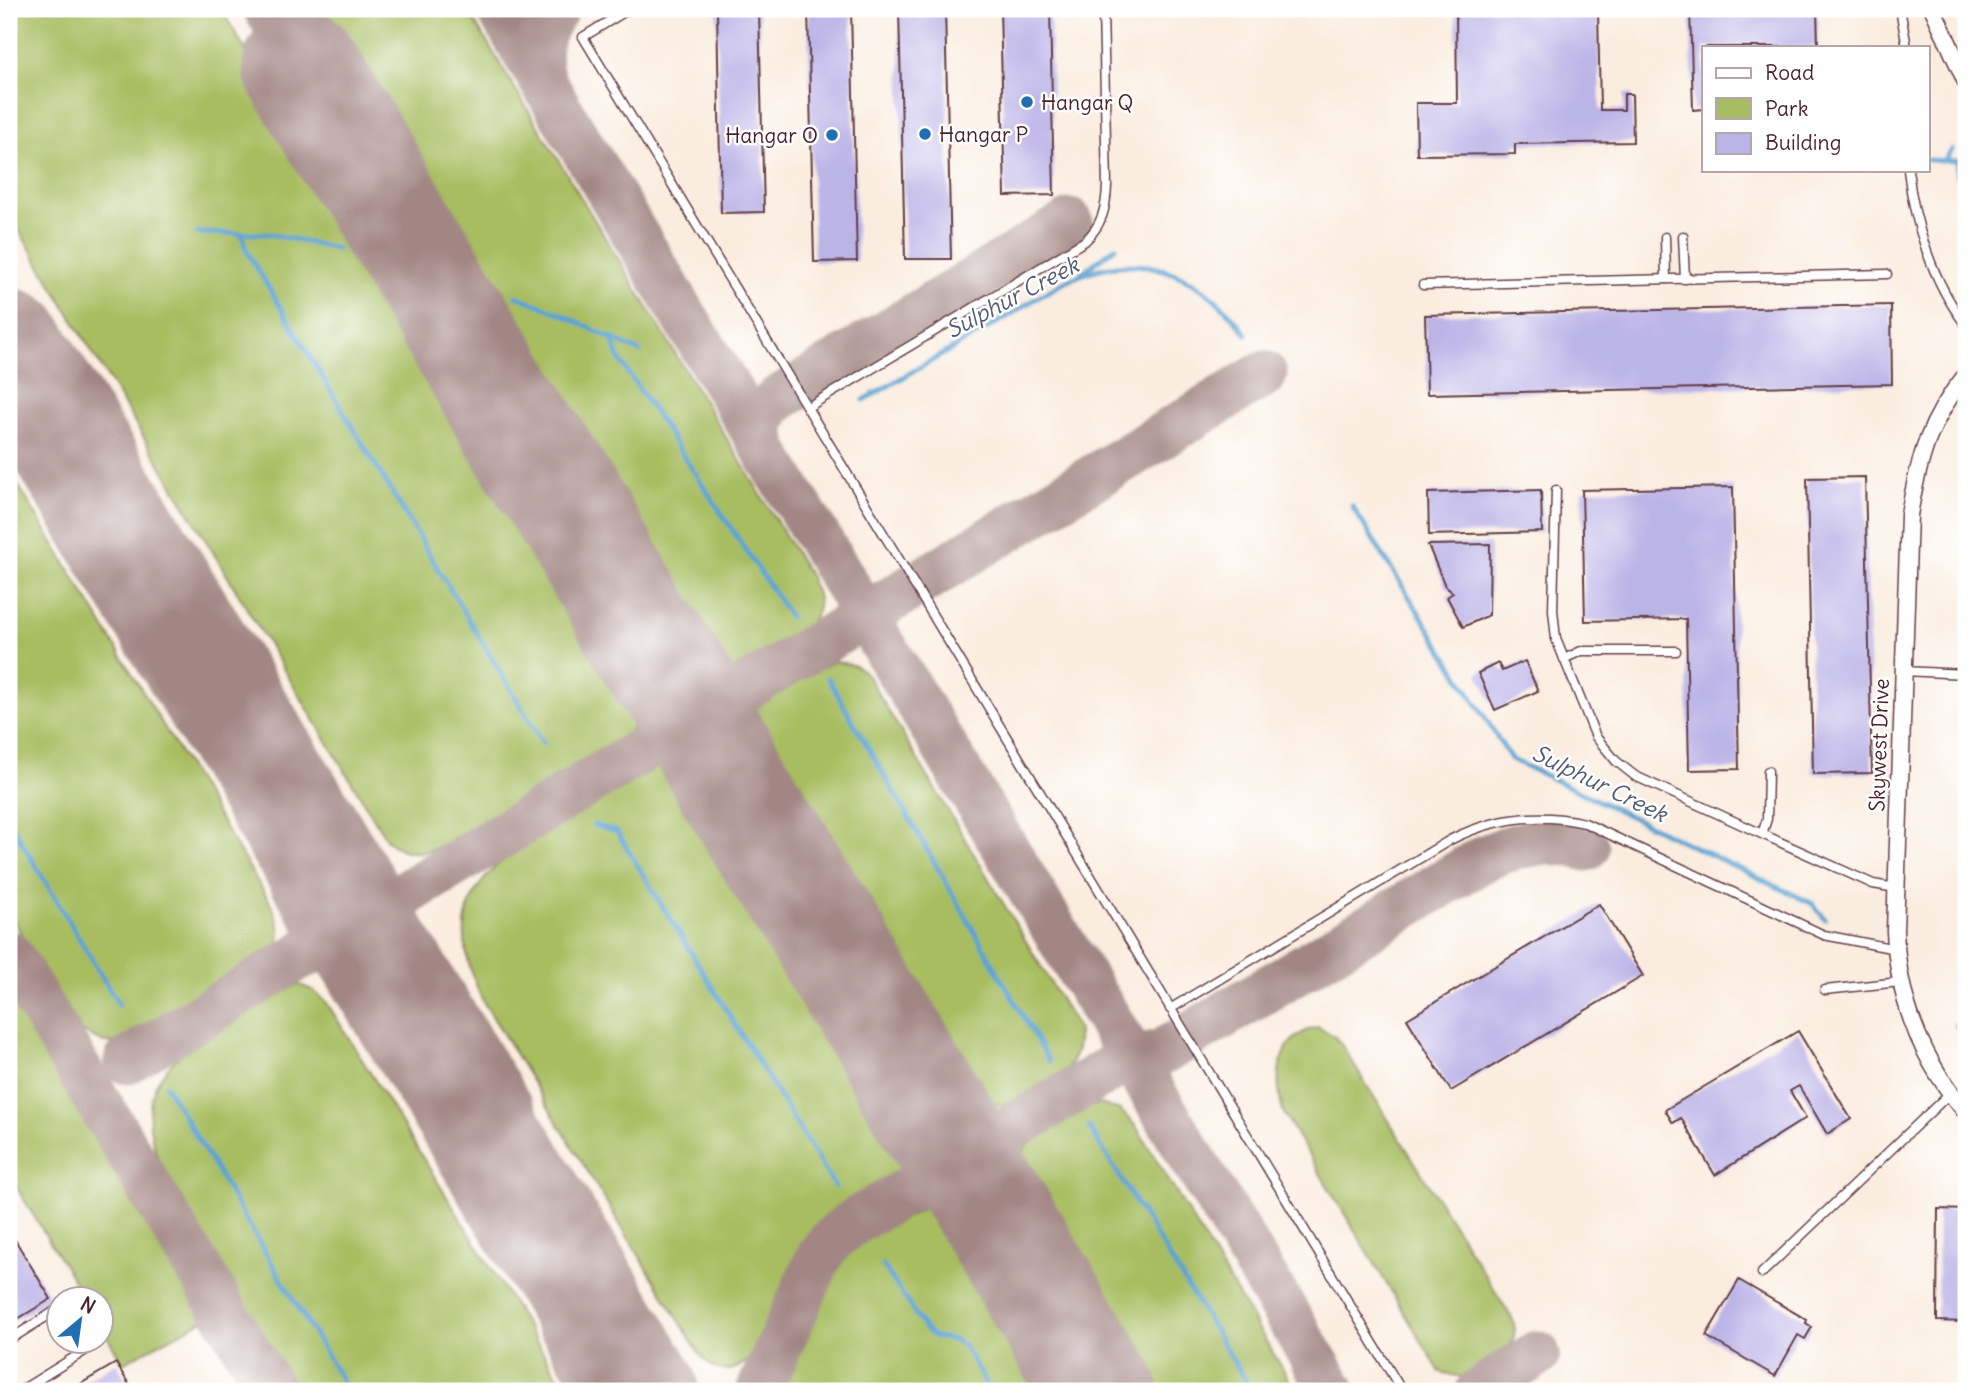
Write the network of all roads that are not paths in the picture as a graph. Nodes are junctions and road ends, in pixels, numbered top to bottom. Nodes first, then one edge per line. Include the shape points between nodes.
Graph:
1 (629, 9) edge
2 (1103, 9) edge
3 (1900, 9) edge
4 (1933, 9) edge
5 (1907, 46) edge
6 (1966, 82) edge
7 (1908, 172) edge
8 (1684, 236) dead end
9 (1665, 237) dead end
10 (1887, 274) dead end
11 (1666, 279) junction
12 (1685, 279) junction
13 (1423, 285) dead end
14 (1966, 325) edge
15 (1966, 375) edge
16 (808, 407) junction
17 (1556, 490) dead end
18 (1676, 651) dead end
19 (1564, 659) junction
20 (1903, 671) junction
21 (1966, 674) edge
22 (1768, 771) dead end
23 (1762, 834) junction
24 (1896, 888) junction
25 (1896, 949) junction
26 (1900, 982) junction
27 (1825, 990) dead end
28 (1170, 1009) junction
29 (1950, 1093) junction
30 (1966, 1112) edge
31 (1762, 1273) dead end
32 (46, 1317) edge
33 (9, 1340) edge
34 (80, 1354) edge
35 (20, 1391) edge
36 (1402, 1391) edge

1 - 16 lane via 583,37
2 - 16 lane via 1107,186 1106,209 1095,232 1086,242
3 - 5 lane
4 - 6 street
7 - 14 lane via 1929,254 1950,304
8 - 12 lane
9 - 11 lane
10 - 12 lane
11 - 12 lane
11 - 13 lane
15 - 20 street, Skywest Drive via 1933,421 1915,482 1909,515
16 - 28 lane
17 - 19 lane via 1553,610
18 - 19 lane via 1581,651
19 - 23 lane via 1596,737 1616,761 1634,776
20 - 21 lane
20 - 24 street, Skywest Drive
22 - 23 lane via 1767,819
23 - 24 lane via 1873,884
24 - 25 street, Skywest Drive
25 - 26 street, Skywest Drive
25 - 28 lane via 1824,935 1585,823 1559,817 1521,818 1487,824 1450,841
26 - 27 lane
26 - 29 street, Skywest Drive via 1912,1025
28 - 36 lane
29 - 30 street, Skywest Drive
29 - 31 lane
32 - 33 lane
34 - 35 lane

